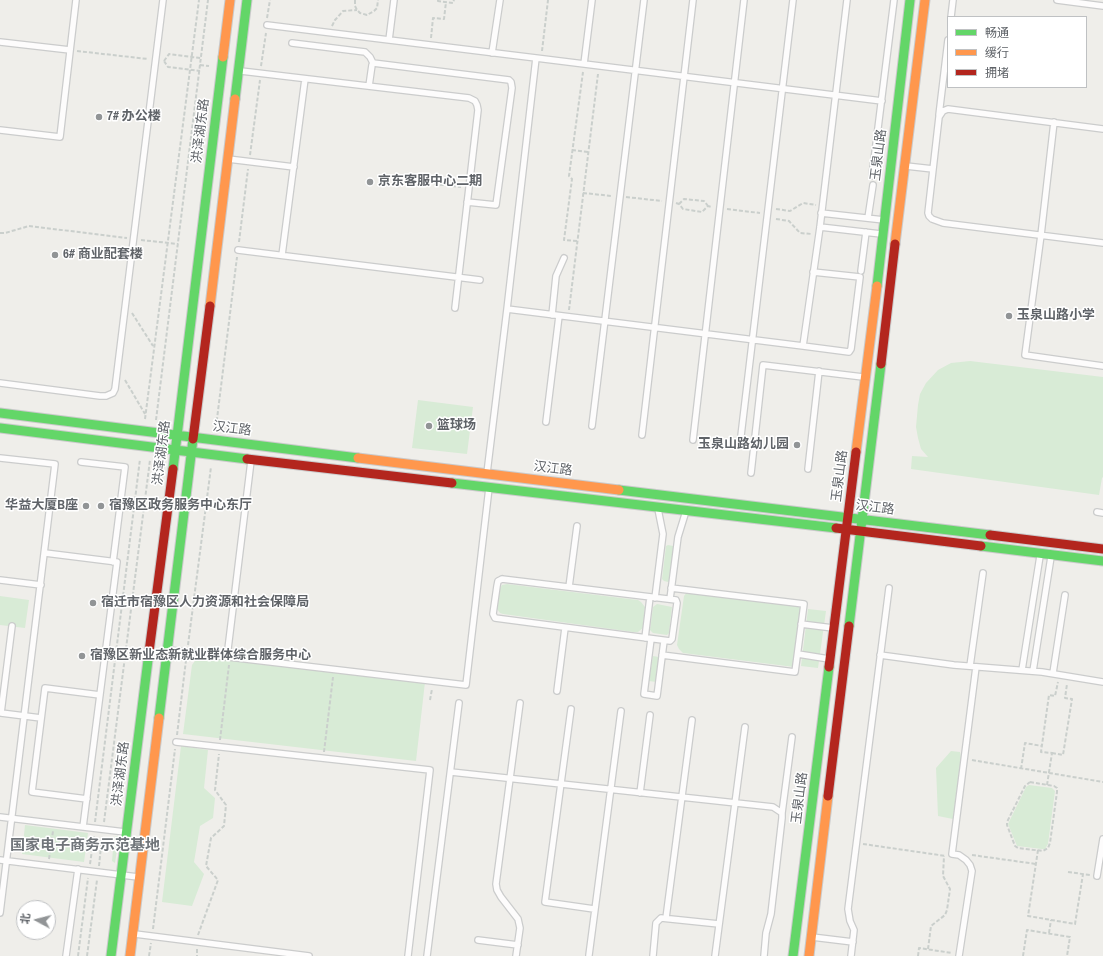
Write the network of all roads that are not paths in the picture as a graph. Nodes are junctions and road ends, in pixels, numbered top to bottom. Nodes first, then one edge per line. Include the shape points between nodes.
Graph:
1 (76, 0) edge
2 (163, 0) edge
3 (230, 0) edge
4 (247, 0) edge
5 (394, 0) edge
6 (500, 0) edge
7 (592, 0) edge
8 (644, 0) edge
9 (693, 0) edge
10 (744, 0) edge
11 (793, 0) edge
12 (847, 0) edge
13 (894, 0) edge
14 (910, 0) edge
15 (925, 0) edge
16 (953, 0) edge
17 (1057, 0) edge
18 (1103, 6) edge
19 (951, 16) edge
20 (267, 25) road end
21 (389, 40) junction
22 (0, 42) edge
23 (292, 43) dead end
24 (947, 49) edge
25 (70, 50) junction
26 (492, 53) junction
27 (539, 58) junction
28 (373, 63) junction
29 (584, 64) junction
30 (238, 70) junction
31 (636, 70) junction
32 (684, 76) junction
33 (305, 79) junction
34 (734, 82) junction
35 (370, 86) junction
36 (783, 89) junction
37 (835, 95) junction
38 (882, 101) junction
39 (939, 117) junction
40 (1054, 122) junction
41 (1103, 129) edge
42 (0, 130) edge
43 (227, 158) junction
44 (891, 164) junction
45 (904, 166) junction
46 (294, 167) junction
47 (933, 169) junction
48 (872, 176) dead end
49 (873, 185) dead end
50 (467, 202) junction
51 (821, 213) junction
52 (868, 218) junction
53 (885, 220) junction
54 (898, 222) junction
55 (820, 227) junction
56 (866, 232) junction
57 (883, 234) junction
58 (896, 235) junction
59 (1041, 235) junction
60 (1103, 243) edge
61 (238, 250) road end
62 (282, 255) junction
63 (564, 258) dead end
64 (862, 271) dead end
65 (814, 272) junction
66 (458, 278) junction
67 (480, 280) dead end
68 (454, 308) dead end
69 (507, 309) junction
70 (552, 314) junction
71 (559, 316) junction
72 (605, 321) junction
73 (654, 328) junction
74 (705, 334) junction
75 (753, 340) junction
76 (803, 346) junction
77 (1103, 366) edge
78 (819, 372) junction
79 (865, 377) junction
80 (880, 378) junction
81 (0, 383) edge
82 (0, 413) edge
83 (546, 422) dead end
84 (592, 426) dead end
85 (0, 428) edge
86 (177, 435) junction
87 (642, 435) dead end
88 (193, 437) junction
89 (693, 440) dead end
90 (253, 444) junction
91 (740, 444) dead end
92 (175, 450) junction
93 (191, 452) junction
94 (0, 458) edge
95 (251, 460) junction
96 (81, 462) dead end
97 (808, 469) dead end
98 (751, 472) dead end
99 (489, 474) junction
100 (489, 487) junction
101 (658, 507) junction
102 (686, 510) junction
103 (848, 518) junction
104 (862, 520) junction
105 (577, 526) dead end
106 (846, 530) junction
107 (861, 532) junction
108 (1042, 541) junction
109 (1053, 543) junction
110 (1103, 549) edge
111 (44, 553) junction
112 (1040, 554) junction
113 (1051, 555) junction
114 (1103, 561) edge
115 (113, 562) junction
116 (983, 573) dead end
117 (0, 580) edge
118 (41, 585) junction
119 (569, 587) junction
120 (671, 588) junction
121 (889, 588) dead end
122 (1065, 594) dead end
123 (653, 597) junction
124 (670, 599) junction
125 (801, 624) junction
126 (12, 626) dead end
127 (565, 628) junction
128 (834, 628) junction
129 (1028, 630) junction
130 (1039, 631) junction
131 (644, 638) junction
132 (651, 639) junction
133 (664, 640) junction
134 (167, 650) junction
135 (798, 654) junction
136 (662, 655) junction
137 (880, 655) junction
138 (228, 657) junction
139 (830, 659) junction
140 (970, 666) junction
141 (976, 667) junction
142 (1022, 670) junction
143 (1033, 671) junction
144 (1056, 674) junction
145 (1103, 682) edge
146 (557, 691) dead end
147 (100, 695) junction
148 (460, 702) dead end
149 (520, 703) dead end
150 (571, 709) dead end
151 (620, 711) dead end
152 (1, 712) edge
153 (650, 715) dead end
154 (25, 716) junction
155 (41, 718) junction
156 (692, 720) dead end
157 (745, 726) dead end
158 (792, 736) dead end
159 (176, 742) road end
160 (451, 772) junction
161 (510, 779) junction
162 (560, 784) junction
163 (610, 790) junction
164 (640, 793) junction
165 (681, 798) junction
166 (87, 799) junction
167 (735, 803) junction
168 (782, 813) junction
169 (0, 817) edge
170 (12, 819) junction
171 (83, 827) junction
172 (127, 832) junction
173 (1103, 839) edge
174 (0, 860) edge
175 (7, 860) junction
176 (78, 869) junction
177 (122, 875) junction
178 (1097, 876) road end
179 (140, 877) junction
180 (594, 909) junction
181 (0, 913) edge
182 (666, 918) junction
183 (719, 924) junction
184 (133, 934) junction
185 (812, 937) junction
186 (478, 940) dead end
187 (853, 942) junction
188 (518, 945) junction
189 (589, 955) dead end
190 (958, 955) edge
191 (66, 956) edge
192 (111, 956) edge
193 (130, 956) edge
194 (309, 956) edge
195 (408, 956) edge
196 (427, 956) edge
197 (516, 956) edge
198 (653, 956) edge
199 (715, 956) edge
200 (764, 956) edge
201 (793, 956) edge
202 (809, 956) edge
203 (851, 956) edge

1 - 25 lane
2 - 81 lane via 115,389 106,396
3 - 86 street, 洪泽湖东路
4 - 30 street
5 - 21 lane
6 - 26 lane
7 - 29 lane
8 - 31 lane
9 - 32 lane
10 - 34 lane
11 - 36 lane
12 - 37 lane
13 - 38 lane
14 - 44 street, 玉泉山路
15 - 45 street, 玉泉山路
16 - 19 lane
17 - 18 lane
20 - 21 lane
21 - 26 lane
22 - 25 lane
23 - 28 lane via 365,52
24 - 39 lane
25 - 42 lane via 60,137
26 - 27 lane
27 - 29 lane
27 - 69 lane
28 - 35 lane
28 - 50 lane via 511,82 496,205
29 - 31 lane
30 - 33 lane
30 - 43 street
31 - 32 lane
31 - 72 lane
32 - 34 lane
32 - 73 lane
33 - 35 lane
33 - 46 lane
34 - 36 lane
34 - 74 lane
35 - 50 lane via 469,98 475,101 478,110
36 - 37 lane
36 - 75 lane
37 - 38 lane
37 - 51 lane
38 - 48 lane
39 - 40 lane via 943,110 948,109
39 - 47 lane
40 - 41 lane
40 - 59 lane
43 - 46 lane
43 - 88 street
44 - 45 lane
44 - 53 street, 玉泉山路
45 - 47 lane
45 - 54 street, 玉泉山路
46 - 62 lane
47 - 59 lane via 928,213 932,219 943,223
49 - 52 lane
50 - 66 lane
51 - 52 lane
51 - 55 lane
52 - 53 lane
53 - 54 lane
53 - 57 street, 玉泉山路
54 - 58 street, 玉泉山路
55 - 56 lane
55 - 65 lane
56 - 57 lane
56 - 64 lane
57 - 58 lane
57 - 79 street, 玉泉山路
58 - 80 street, 玉泉山路
59 - 60 lane
59 - 77 lane via 1025,354
61 - 62 lane
62 - 66 lane
63 - 70 lane via 556,276
65 - 76 lane
65 - 76 lane via 860,277 851,349 849,352
66 - 67 lane
66 - 68 lane
69 - 70 lane
69 - 99 lane
70 - 71 lane
71 - 72 lane
71 - 83 lane
72 - 73 lane
72 - 84 lane
73 - 74 lane
73 - 87 lane
74 - 75 lane
74 - 89 lane
75 - 76 lane
75 - 91 lane
78 - 79 lane
78 - 97 lane
78 - 98 lane via 763,365
79 - 80 lane
79 - 103 street, 玉泉山路
80 - 104 street, 玉泉山路
82 - 86 street, 汉江路
85 - 92 street, 汉江路
86 - 88 street, 汉江路
86 - 92 street, 洪泽湖东路
88 - 90 street, 汉江路
88 - 93 street
90 - 95 lane
90 - 99 street, 汉江路
92 - 93 street, 汉江路
92 - 172 street, 洪泽湖东路
93 - 95 street, 汉江路
93 - 134 street
94 - 111 lane via 55,464
95 - 100 street, 汉江路
95 - 138 lane
96 - 115 lane via 125,467
99 - 100 lane
99 - 103 street, 汉江路
100 - 101 street, 汉江路
100 - 138 lane via 466,685
101 - 102 street, 汉江路
101 - 123 lane via 663,534
102 - 106 street, 汉江路
102 - 120 lane via 678,537
103 - 104 street, 汉江路
103 - 106 street, 玉泉山路
104 - 107 street, 玉泉山路
104 - 108 street, 汉江路
105 - 119 lane
106 - 107 street, 汉江路
106 - 128 street, 玉泉山路
107 - 112 street, 汉江路
107 - 185 street, 玉泉山路
108 - 109 street, 汉江路
108 - 112 lane
109 - 110 street, 汉江路
109 - 113 lane
111 - 115 lane
111 - 118 lane
112 - 113 street, 汉江路
112 - 129 lane
113 - 114 street, 汉江路
113 - 130 lane
115 - 147 lane via 117,562
116 - 140 lane
117 - 118 lane
118 - 154 lane
119 - 123 lane
119 - 127 lane via 502,579 498,581 494,614 495,618 500,619
120 - 124 lane
120 - 125 lane via 804,604
121 - 137 lane
122 - 144 lane
123 - 124 lane
123 - 131 lane
124 - 133 lane via 677,602 672,639
125 - 128 lane
125 - 135 lane
126 - 152 lane
127 - 131 lane
127 - 146 lane
128 - 139 street, 玉泉山路
129 - 130 lane
129 - 142 lane
130 - 143 lane
131 - 132 lane
132 - 133 lane
132 - 136 lane via 644,694 657,696
133 - 136 lane
134 - 138 lane
134 - 179 street
135 - 136 lane via 795,672
135 - 139 lane
137 - 140 lane
137 - 187 lane via 848,909 854,930
139 - 201 street, 玉泉山路
140 - 141 lane
141 - 142 lane
141 - 190 lane via 952,854 966,860 972,871
142 - 143 lane
143 - 144 lane
144 - 145 lane
147 - 155 lane via 45,688
147 - 166 lane
148 - 160 lane
149 - 161 lane
150 - 162 lane
151 - 163 lane
152 - 154 lane
153 - 164 lane
154 - 155 lane
154 - 170 lane
155 - 166 lane via 32,792
156 - 165 lane
157 - 167 lane
158 - 168 lane
159 - 195 lane via 430,770
160 - 161 lane
160 - 196 lane
161 - 162 lane
161 - 188 lane via 496,884 501,897 518,919
162 - 163 lane
162 - 180 lane via 545,902
163 - 164 lane
163 - 180 lane
164 - 165 lane
165 - 167 lane
165 - 182 lane
166 - 171 lane
167 - 168 lane via 773,808
167 - 183 lane
168 - 200 lane
169 - 170 lane
170 - 171 lane
170 - 175 lane
171 - 172 lane
172 - 177 street, 洪泽湖东路
173 - 178 lane
174 - 175 lane
175 - 176 lane
175 - 181 lane
176 - 177 lane
176 - 191 lane
177 - 179 lane
177 - 192 street, 洪泽湖东路
179 - 184 street
180 - 189 lane
182 - 183 lane
182 - 198 lane via 661,918 656,923
183 - 199 lane
184 - 193 street
184 - 194 lane
185 - 187 lane
185 - 202 street, 玉泉山路
186 - 188 lane
187 - 203 lane
188 - 197 lane

